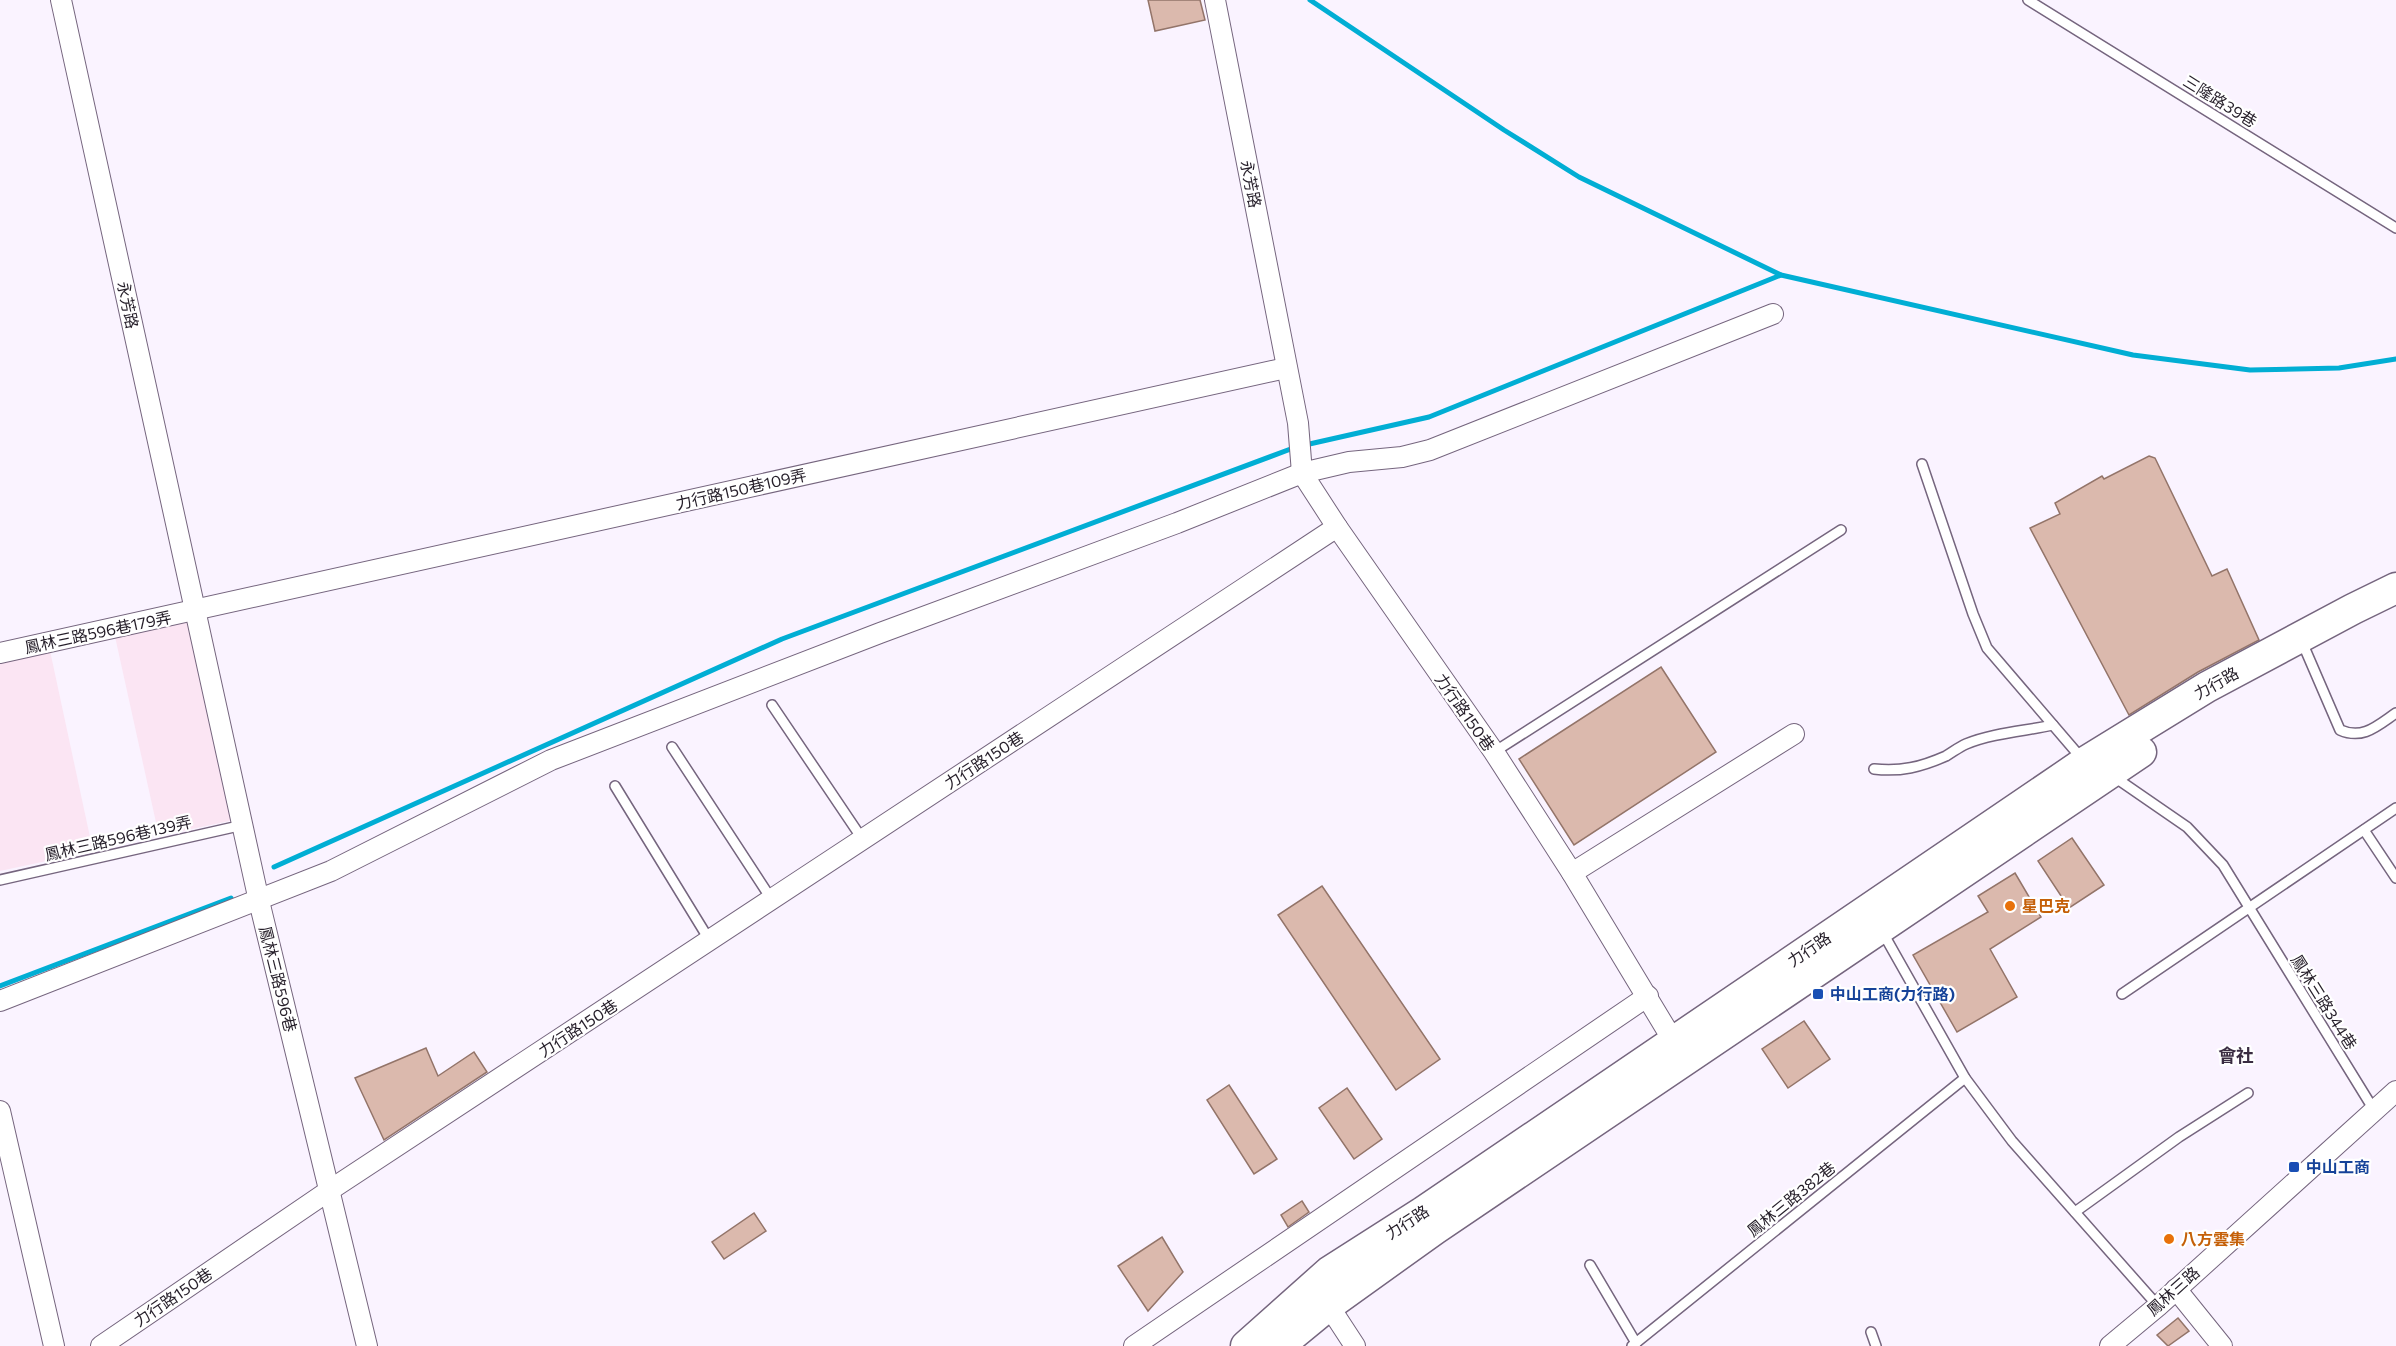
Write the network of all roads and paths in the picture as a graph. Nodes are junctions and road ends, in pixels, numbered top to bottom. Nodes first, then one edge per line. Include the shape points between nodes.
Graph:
1 (61, 0) edge
2 (1215, 0) edge
3 (2028, 0) edge
4 (2396, 228) edge
5 (1773, 314) dead end
6 (1286, 368) junction
7 (1922, 464) dead end
8 (1302, 473) junction
9 (1336, 527) junction
10 (1841, 530) dead end
11 (2396, 588) edge
12 (195, 611) junction
13 (2396, 611) edge
14 (2304, 647) junction
15 (0, 653) edge
16 (772, 705) dead end
17 (2396, 714) edge
18 (2053, 725) junction
19 (1794, 734) dead end
20 (672, 747) dead end
21 (1494, 752) junction
22 (2097, 767) junction
23 (1874, 769) dead end
24 (615, 786) dead end
25 (2396, 808) edge
26 (244, 825) junction
27 (2364, 830) junction
28 (863, 840) junction
29 (1572, 873) junction
30 (2396, 878) edge
31 (0, 880) edge
32 (772, 900) junction
33 (259, 901) junction
34 (2249, 909) junction
35 (1880, 927) junction
36 (710, 941) junction
37 (2122, 994) dead end
38 (1648, 996) junction
39 (0, 1001) edge
40 (1679, 1051) junction
41 (1965, 1078) junction
42 (2396, 1091) edge
43 (2248, 1093) dead end
44 (2374, 1110) junction
45 (0, 1112) edge
46 (330, 1190) junction
47 (2076, 1212) junction
48 (1590, 1265) dead end
49 (2176, 1289) junction
50 (1321, 1295) junction
51 (2158, 1306) junction
52 (1871, 1332) dead end
53 (1634, 1344) edge
54 (54, 1346) edge
55 (101, 1346) edge
56 (367, 1346) edge
57 (1134, 1346) edge
58 (1246, 1346) edge
59 (1279, 1346) edge
60 (1355, 1346) edge
61 (1876, 1346) edge
62 (2110, 1346) edge
63 (2222, 1346) edge

1 - 12 street, 永芳路
2 - 6 street, 永芳路
3 - 4 lane, 三隆路39巷
5 - 8 street via 1430,450
6 - 8 street via 1298,423
6 - 12 street, 力行路150巷109弄
7 - 18 lane, 鳳林三路344巷 via 1988,648
8 - 9 street
8 - 33 street via 551,760 331,871
9 - 21 street, 力行路150巷
9 - 28 street, 力行路150巷
10 - 21 lane
11 - 14 main road, 力行路
12 - 15 street, 鳳林三路596巷179弄
12 - 26 street, 鳳林三路596巷
13 - 14 main road, 力行路
14 - 17 lane via 2340,730 2351,735 2367,733
14 - 22 main road, 力行路 via 2217,705
16 - 28 lane
18 - 22 lane, 鳳林三路344巷
18 - 23 lane via 1986,738 1896,772
19 - 29 street
20 - 32 lane
21 - 29 street, 力行路150巷
22 - 34 lane, 鳳林三路344巷 via 2187,827 2223,865
22 - 35 main road, 力行路
22 - 40 main road, 力行路
24 - 36 lane
25 - 27 lane
26 - 31 lane, 鳳林三路596巷139弄
26 - 33 street, 鳳林三路596巷
27 - 30 lane
27 - 34 lane
28 - 32 street, 力行路150巷
29 - 38 street, 力行路150巷
32 - 36 street, 力行路150巷
33 - 39 street
33 - 46 street, 鳳林三路596巷
34 - 37 lane
34 - 44 lane, 鳳林三路344巷
35 - 40 main road, 力行路
35 - 41 lane
36 - 46 street, 力行路150巷
38 - 40 street, 力行路150巷
38 - 57 street
40 - 50 main road, 力行路 via 1435,1229
41 - 47 lane via 2012,1141
41 - 53 lane, 鳳林三路382巷
42 - 44 street, 鳳林三路
43 - 47 lane via 2179,1137
44 - 49 street, 鳳林三路
45 - 54 street
46 - 55 street, 力行路150巷
46 - 56 street, 鳳林三路596巷
47 - 51 lane
48 - 53 lane
49 - 51 street, 鳳林三路
49 - 63 street
50 - 58 main road, 力行路
50 - 59 main road, 力行路
50 - 60 street
51 - 62 street, 鳳林三路
52 - 61 lane

